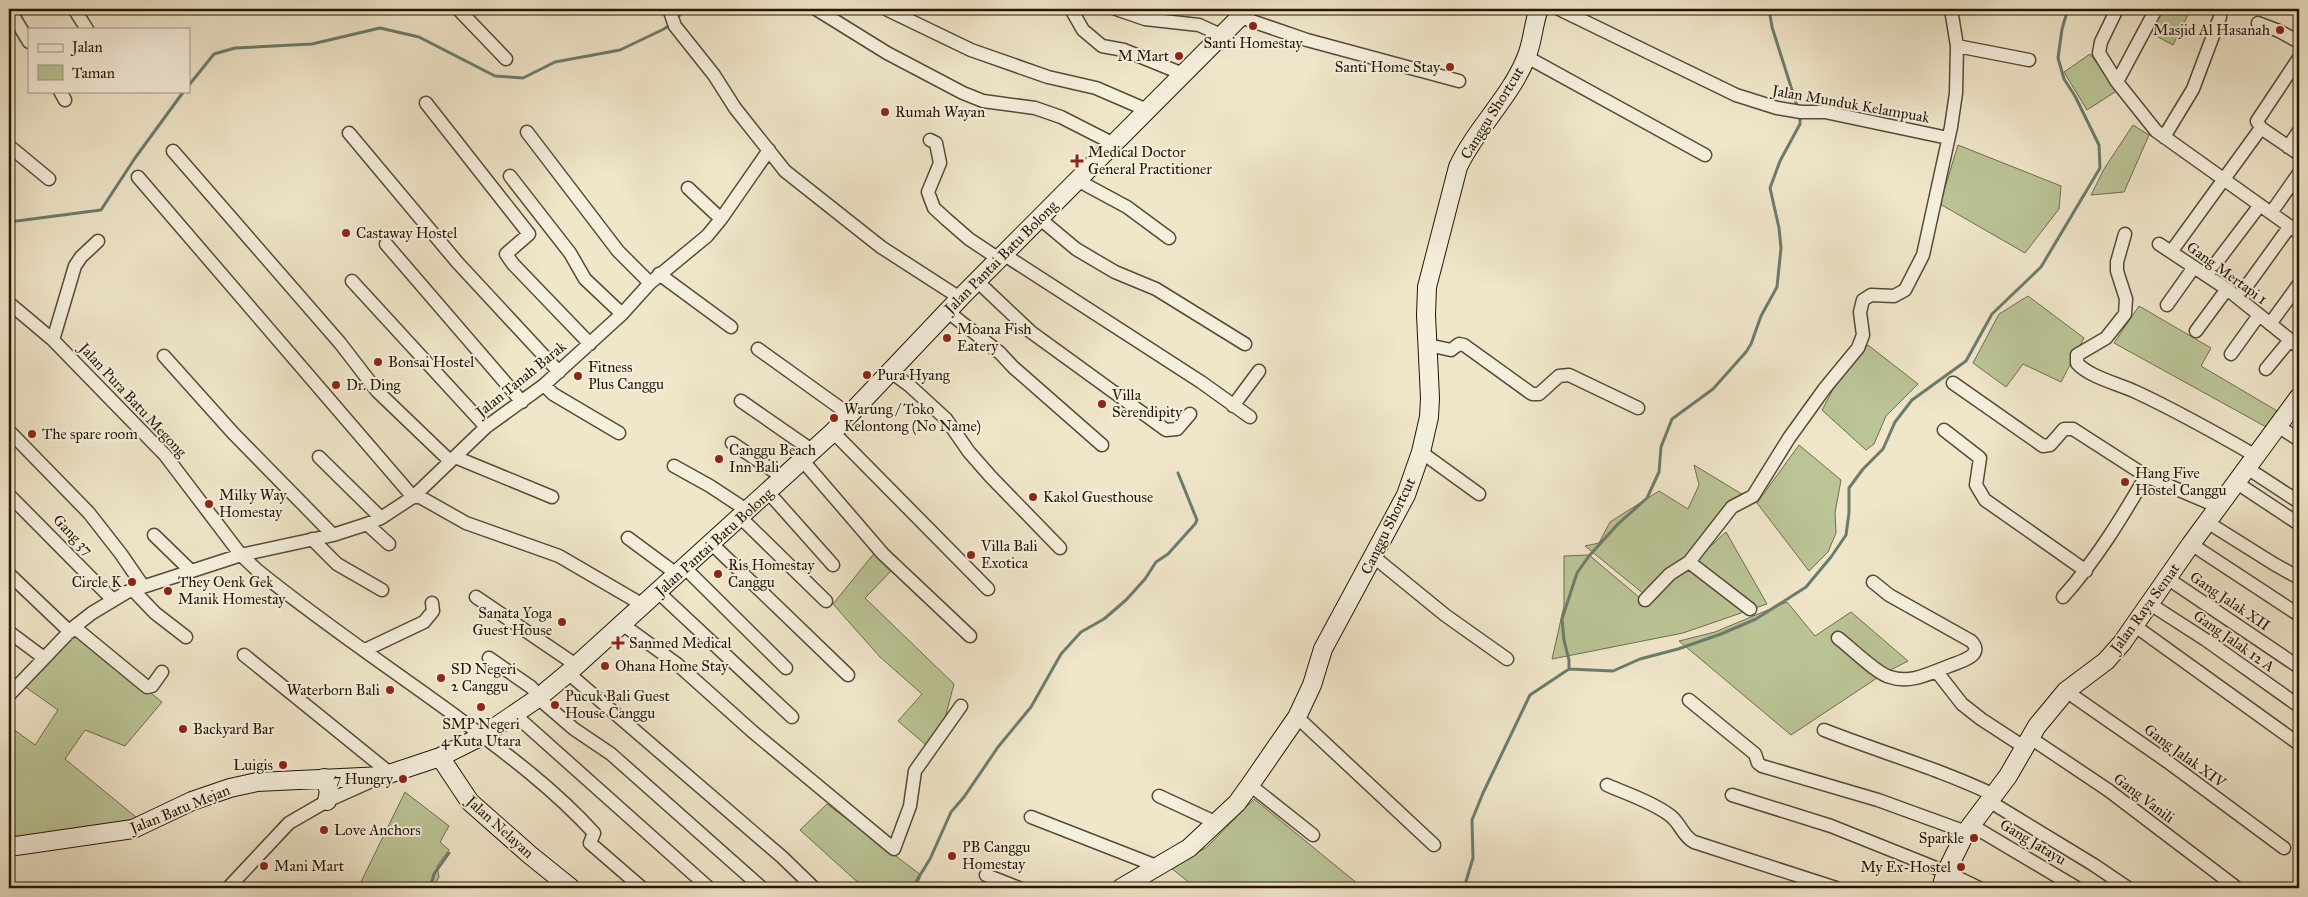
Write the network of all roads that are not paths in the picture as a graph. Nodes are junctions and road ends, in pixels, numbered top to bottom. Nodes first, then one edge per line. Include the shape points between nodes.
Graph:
1 (74, 9) edge
2 (458, 9) edge
3 (816, 9) edge
4 (1071, 9) edge
5 (1116, 9) edge
6 (1536, 9) edge
7 (1559, 9) edge
8 (1951, 9) edge
9 (2117, 9) edge
10 (9, 10) edge
11 (888, 10) dead end
12 (2155, 11) dead end
13 (1244, 13) edge
14 (2220, 17) dead end
15 (672, 18) edge
16 (2258, 23) dead end
17 (86, 28) edge
18 (1222, 35) junction
19 (28, 40) edge
20 (2299, 42) edge
21 (1957, 46) junction
22 (1527, 57) junction
23 (2299, 58) edge
24 (506, 59) dead end
25 (2028, 60) dead end
26 (1183, 74) junction
27 (1459, 81) dead end
28 (2117, 82) junction
29 (426, 103) dead end
30 (1147, 110) junction
31 (2261, 128) junction
32 (2299, 131) edge
33 (527, 132) dead end
34 (349, 133) dead end
35 (2164, 137) junction
36 (1948, 138) junction
37 (930, 140) dead end
38 (1114, 144) junction
39 (9, 146) edge
40 (173, 150) dead end
41 (769, 150) junction
42 (2294, 151) edge
43 (1705, 154) dead end
44 (2299, 173) edge
45 (510, 176) dead end
46 (138, 177) dead end
47 (49, 179) dead end
48 (2224, 179) junction
49 (1077, 180) junction
50 (688, 188) dead end
51 (2260, 205) junction
52 (2271, 213) junction
53 (1040, 218) junction
54 (721, 220) junction
55 (2295, 230) edge
56 (2125, 234) dead end
57 (1169, 238) dead end
58 (98, 241) dead end
59 (386, 244) dead end
60 (2159, 244) dead end
61 (2170, 252) junction
62 (1001, 257) junction
63 (2194, 267) junction
64 (659, 274) junction
65 (2207, 275) junction
66 (352, 281) dead end
67 (977, 281) junction
68 (650, 283) junction
69 (2299, 284) edge
70 (2227, 289) junction
71 (960, 298) junction
72 (2238, 298) junction
73 (9, 303) edge
74 (2167, 305) dead end
75 (947, 311) junction
76 (622, 314) junction
77 (2258, 315) junction
78 (2270, 324) junction
79 (731, 327) dead end
80 (2196, 331) dead end
81 (53, 340) junction
82 (590, 344) junction
83 (1245, 344) dead end
84 (2294, 344) edge
85 (1428, 345) junction
86 (758, 349) dead end
87 (2231, 354) dead end
88 (164, 356) dead end
89 (2266, 369) dead end
90 (1259, 371) dead end
91 (559, 372) junction
92 (891, 372) junction
93 (1953, 382) dead end
94 (544, 385) junction
95 (2299, 397) edge
96 (741, 401) dead end
97 (522, 402) junction
98 (1233, 406) junction
99 (1638, 408) dead end
100 (1190, 414) dead end
101 (850, 415) junction
102 (1250, 417) dead end
103 (2278, 426) junction
104 (486, 428) junction
105 (1944, 430) dead end
106 (9, 432) edge
107 (833, 432) junction
108 (619, 434) dead end
109 (2299, 440) edge
110 (732, 442) dead end
111 (1102, 445) dead end
112 (1421, 452) junction
113 (808, 456) junction
114 (319, 457) dead end
115 (452, 459) junction
116 (674, 466) dead end
117 (2247, 469) junction
118 (2146, 476) junction
119 (784, 478) junction
120 (768, 492) junction
121 (1479, 494) dead end
122 (9, 495) edge
123 (413, 497) junction
124 (552, 497) dead end
125 (2299, 502) edge
126 (2219, 507) junction
127 (744, 515) junction
128 (381, 518) junction
129 (2207, 522) junction
130 (367, 524) junction
131 (2299, 524) edge
132 (154, 535) dead end
133 (333, 535) junction
134 (628, 538) dead end
135 (312, 539) junction
136 (389, 544) dead end
137 (712, 544) junction
138 (2191, 544) junction
139 (1060, 548) dead end
140 (241, 555) junction
141 (1374, 557) junction
142 (1688, 562) junction
143 (834, 565) dead end
144 (190, 570) junction
145 (2086, 571) junction
146 (681, 572) junction
147 (9, 574) edge
148 (2167, 578) junction
149 (2299, 578) edge
150 (1873, 582) dead end
151 (138, 588) junction
152 (988, 589) dead end
153 (382, 590) dead end
154 (658, 592) junction
155 (476, 597) dead end
156 (2063, 597) dead end
157 (113, 600) junction
158 (1645, 600) dead end
159 (826, 601) dead end
160 (432, 603) dead end
161 (2150, 604) junction
162 (643, 605) junction
163 (1750, 609) dead end
164 (2299, 614) edge
165 (622, 624) junction
166 (2135, 626) junction
167 (72, 630) junction
168 (9, 632) edge
169 (970, 636) dead end
170 (186, 637) dead end
171 (1838, 638) dead end
172 (365, 650) junction
173 (244, 655) dead end
174 (44, 658) junction
175 (489, 658) dead end
176 (1507, 659) dead end
177 (786, 668) dead end
178 (2299, 668) edge
179 (572, 669) junction
180 (162, 672) dead end
181 (1937, 672) junction
182 (848, 675) dead end
183 (2066, 691) junction
184 (10, 693) edge
185 (539, 698) junction
186 (1689, 700) dead end
187 (961, 706) dead end
188 (2299, 706) edge
189 (514, 714) junction
190 (792, 717) dead end
191 (1297, 717) junction
192 (1824, 730) dead end
193 (482, 736) junction
194 (2026, 742) junction
195 (2299, 744) edge
196 (440, 757) junction
197 (387, 775) junction
198 (324, 778) junction
199 (1250, 785) junction
200 (1607, 785) dead end
201 (1732, 795) dead end
202 (1159, 796) dead end
203 (1992, 798) junction
204 (327, 801) junction
205 (1031, 817) dead end
206 (1216, 823) junction
207 (1969, 828) junction
208 (1313, 835) dead end
209 (1434, 845) dead end
210 (9, 847) edge
211 (2284, 848) dead end
212 (1159, 867) junction
213 (986, 875) dead end
214 (1944, 880) edge
215 (1131, 886) edge
216 (228, 888) edge
217 (571, 888) edge
218 (642, 888) edge
219 (709, 888) edge
220 (762, 888) edge
221 (814, 888) edge
222 (1019, 888) edge
223 (1836, 888) edge
224 (1979, 888) edge
225 (2077, 888) edge
226 (2128, 888) edge
227 (2237, 888) edge

1 - 17 street
2 - 24 street
3 - 38 street via 887,53 963,93 983,101 1035,108 1061,117
4 - 26 street via 1083,30 1102,46 1124,50
5 - 18 street via 1145,19 1199,26
6 - 22 street, Canggu Shortcut
7 - 36 street, Jalan Munduk Kelampuak via 1736,95 1760,103 1786,110 1824,112
8 - 21 street
9 - 28 street via 2099,48 2101,58
10 - 19 street
11 - 30 street via 971,50 1048,77 1096,88
12 - 28 street
13 - 18 street, Jalan Pantai Batu Bolong
13 - 27 street via 1307,40
14 - 35 street via 2193,89
15 - 41 street via 735,108
16 - 20 street
18 - 26 street, Jalan Pantai Batu Bolong
21 - 25 street
21 - 36 street via 1956,93
22 - 43 street
22 - 85 street, Canggu Shortcut via 1458,167 1427,287
23 - 31 street via 2259,117
26 - 30 street, Jalan Pantai Batu Bolong
28 - 35 street via 2152,127
29 - 82 street via 530,234 506,254
30 - 38 street, Jalan Pantai Batu Bolong
31 - 42 street
31 - 48 street
32 - 42 street
33 - 68 street via 618,251
34 - 91 street via 457,262
35 - 48 street
36 - 142 street via 1923,255 1905,290 1894,296 1871,294 1863,300 1860,312 1863,335 1858,348 1789,438 1752,496 1725,514
37 - 62 street via 936,143 940,163 928,192 934,208 969,239
38 - 49 street, Jalan Pantai Batu Bolong
39 - 47 street
40 - 115 street via 340,343 377,391
41 - 54 street, Jalan Tanah Barak
41 - 71 street via 785,171 882,247
44 - 52 street
45 - 76 street via 570,252 585,279
46 - 123 street
48 - 51 street
48 - 61 street
49 - 53 street, Jalan Pantai Batu Bolong
49 - 57 street via 1127,207
50 - 54 street
51 - 52 street
51 - 65 street
52 - 55 street
53 - 62 street, Jalan Pantai Batu Bolong
53 - 83 street via 1076,249 1115,272 1156,289
54 - 64 street, Jalan Tanah Barak
55 - 72 street
56 - 117 street via 2117,271 2126,299 2125,314 2106,338 2080,351 2077,363 2084,370 2200,424
58 - 81 street via 75,266
59 - 97 street
60 - 61 street, Gang Mertapi 1
61 - 63 street, Gang Mertapi 1
62 - 67 street, Jalan Pantai Batu Bolong
62 - 98 street
63 - 65 street, Gang Mertapi 1
63 - 74 street
64 - 68 street, Jalan Tanah Barak
64 - 79 street
65 - 70 street, Gang Mertapi 1
66 - 104 street
67 - 71 street, Jalan Pantai Batu Bolong
67 - 100 street via 1031,332 1166,430 1176,429
68 - 76 street, Jalan Tanah Barak
69 - 78 street
70 - 72 street, Gang Mertapi 1
70 - 80 street
71 - 75 street, Jalan Pantai Batu Bolong
72 - 77 street, Gang Mertapi 1
73 - 81 street, Jalan Pura Batu Megong
75 - 92 street, Jalan Pantai Batu Bolong
75 - 111 street via 1000,353
76 - 82 street, Jalan Tanah Barak
77 - 78 street, Gang Mertapi 1
77 - 87 street
78 - 84 street, Gang Mertapi 1
81 - 140 street, Jalan Pura Batu Megong via 165,455
82 - 91 street, Jalan Tanah Barak
84 - 89 street
85 - 99 street via 1451,350 1459,344 1464,345 1532,394 1539,394 1559,376 1569,375
85 - 112 street, Canggu Shortcut via 1429,417
86 - 101 street
88 - 133 street via 233,433
90 - 98 street
91 - 94 street, Jalan Tanah Barak
92 - 101 street, Jalan Pantai Batu Bolong
92 - 139 street via 946,419 991,477
93 - 118 street via 2043,446 2050,445 2064,430 2073,429
94 - 97 street, Jalan Tanah Barak
94 - 108 street via 553,394
95 - 103 street, Jalan Raya Semat
96 - 113 street
97 - 104 street, Jalan Tanah Barak
98 - 102 street
101 - 107 street, Jalan Pantai Batu Bolong
103 - 109 street
103 - 117 street, Jalan Raya Semat
104 - 115 street, Jalan Tanah Barak
105 - 145 street via 1980,458 1976,485 1986,500
106 - 151 street via 89,513 122,554
107 - 113 street, Jalan Pantai Batu Bolong
107 - 152 street
110 - 119 street
112 - 121 street
112 - 141 street, Canggu Shortcut via 1406,495
113 - 119 street, Jalan Pantai Batu Bolong
113 - 169 street via 883,554
114 - 128 street
115 - 123 street, Jalan Tanah Barak
115 - 124 street
116 - 127 street via 710,486
117 - 125 street
117 - 126 street, Jalan Raya Semat
117 - 131 street
118 - 126 street
118 - 145 street
119 - 120 street, Jalan Pantai Batu Bolong
120 - 127 street, Jalan Pantai Batu Bolong
120 - 143 street
122 - 157 street, Gang 37
123 - 128 street, Jalan Tanah Barak
123 - 162 street via 466,523 559,556
126 - 129 street, Jalan Raya Semat
127 - 137 street, Jalan Pantai Batu Bolong
127 - 159 street
128 - 130 street, Jalan Tanah Barak
129 - 138 street, Jalan Raya Semat
129 - 149 street
130 - 133 street, Jalan Tanah Barak
130 - 136 street
132 - 144 street
133 - 135 street, Jalan Tanah Barak
134 - 146 street
135 - 140 street, Jalan Tanah Barak
135 - 153 street via 337,564
137 - 146 street, Jalan Pantai Batu Bolong
137 - 182 street
138 - 148 street, Jalan Raya Semat
138 - 164 street
140 - 144 street, Jalan Tanah Barak
140 - 172 street via 269,580
141 - 176 street via 1445,615
141 - 191 street, Canggu Shortcut via 1323,649 1312,685
142 - 158 street via 1670,574
142 - 163 street
144 - 151 street, Jalan Tanah Barak
145 - 156 street
146 - 154 street, Jalan Pantai Batu Bolong
146 - 177 street
147 - 167 street
148 - 161 street, Jalan Raya Semat
148 - 178 street, Gang Jalak XII
150 - 181 street via 1889,595 1973,644 1971,657
151 - 157 street, Jalan Tanah Barak
151 - 170 street via 155,613
154 - 162 street, Jalan Pantai Batu Bolong
154 - 190 street
155 - 179 street
157 - 167 street, Jalan Tanah Barak
160 - 172 street via 433,611 424,622
161 - 166 street, Jalan Raya Semat
161 - 188 street, Gang Jalak 12 A
162 - 165 street, Jalan Pantai Batu Bolong
165 - 179 street, Jalan Pantai Batu Bolong
165 - 187 street via 677,664 894,849 910,806 915,771
166 - 183 street, Jalan Raya Semat via 2106,661
166 - 195 street
167 - 174 street, Jalan Tanah Barak
167 - 180 street via 147,687 152,686
168 - 174 street
171 - 181 street via 1892,678 1913,678
172 - 193 street
173 - 197 street
174 - 184 street, Jalan Tanah Barak
175 - 185 street via 531,687
179 - 185 street, Jalan Pantai Batu Bolong
179 - 221 street
181 - 194 street, Gang Vanili via 1962,704 1981,719
183 - 194 street, Jalan Raya Semat
183 - 211 street, Gang Jalak XIV
185 - 189 street, Jalan Pantai Batu Bolong
185 - 220 street via 611,754
186 - 207 street, Gang Jatayu via 1755,754 1758,763 1765,768
189 - 193 street, Jalan Pantai Batu Bolong
189 - 219 street
191 - 199 street, Canggu Shortcut
191 - 209 street
192 - 203 street via 1955,777
193 - 196 street, Jalan Pantai Batu Bolong
193 - 218 street via 581,819 594,833 590,843
194 - 203 street, Jalan Raya Semat
194 - 227 street, Gang Vanili via 2108,790
196 - 197 street, Jalan Pantai Batu Bolong
196 - 217 street, Jalan Nelayan via 470,802
197 - 198 street, Jalan Batu Mejan
197 - 204 street, Jalan Pantai Batu Bolong
198 - 204 street via 329,791
198 - 210 street, Jalan Batu Mejan via 257,782 192,801 133,829
199 - 206 street, Canggu Shortcut
199 - 208 street
200 - 223 street via 1667,812 1694,842
201 - 214 street via 1831,826
202 - 206 street
203 - 207 street, Jalan Raya Semat
203 - 226 street
204 - 216 street, Jalan Pantai Batu Bolong via 289,823
205 - 212 street
206 - 212 street, Canggu Shortcut via 1189,848
207 - 214 street, Jalan Raya Semat
207 - 225 street, Gang Jatayu
212 - 215 street, Canggu Shortcut
213 - 222 street
214 - 224 street

